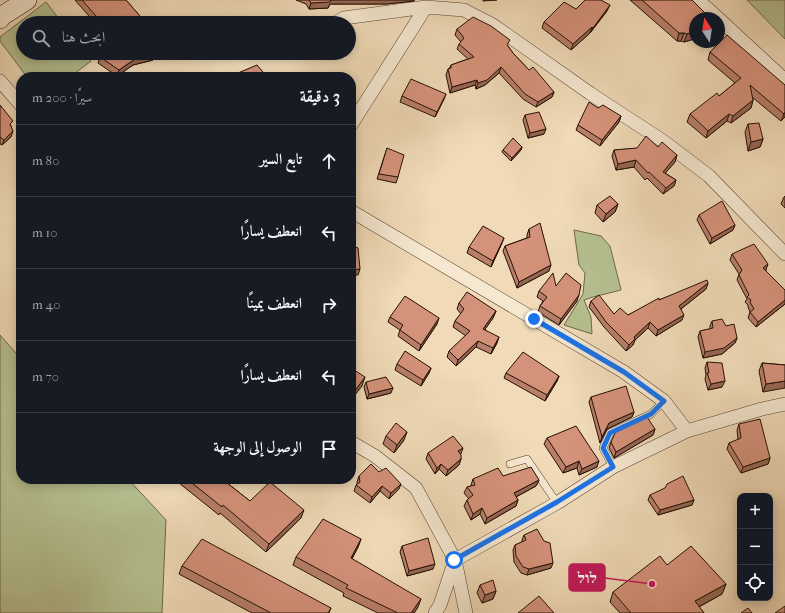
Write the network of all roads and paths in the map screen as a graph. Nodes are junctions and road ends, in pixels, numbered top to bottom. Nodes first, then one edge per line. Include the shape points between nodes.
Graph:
1 (27, 0) edge
2 (698, 0) edge
3 (426, 7) junction
4 (712, 12) edge
5 (356, 16) edge
6 (0, 20) edge
7 (725, 24) edge
8 (785, 80) edge
9 (0, 81) edge
10 (16, 99) edge
11 (356, 117) edge
12 (356, 214) edge
13 (785, 254) edge
14 (664, 401) junction
15 (785, 404) edge
16 (687, 431) junction
17 (356, 445) edge
18 (510, 464) dead end
19 (613, 467) junction
20 (557, 502) junction
21 (454, 560) junction
22 (435, 613) edge
23 (466, 613) edge

1 - 6 street via 2,16
2 - 4 street
3 - 5 street
3 - 11 street
3 - 13 street via 464,10 493,25 663,141 709,176
7 - 8 street
9 - 10 street
12 - 14 street via 624,372
14 - 16 street
14 - 19 lane via 651,414 610,433 603,448
15 - 16 street
16 - 19 street
17 - 21 street via 375,456 416,488
18 - 20 lane via 527,459
19 - 20 street
20 - 21 street
21 - 22 street via 440,605
21 - 23 street

